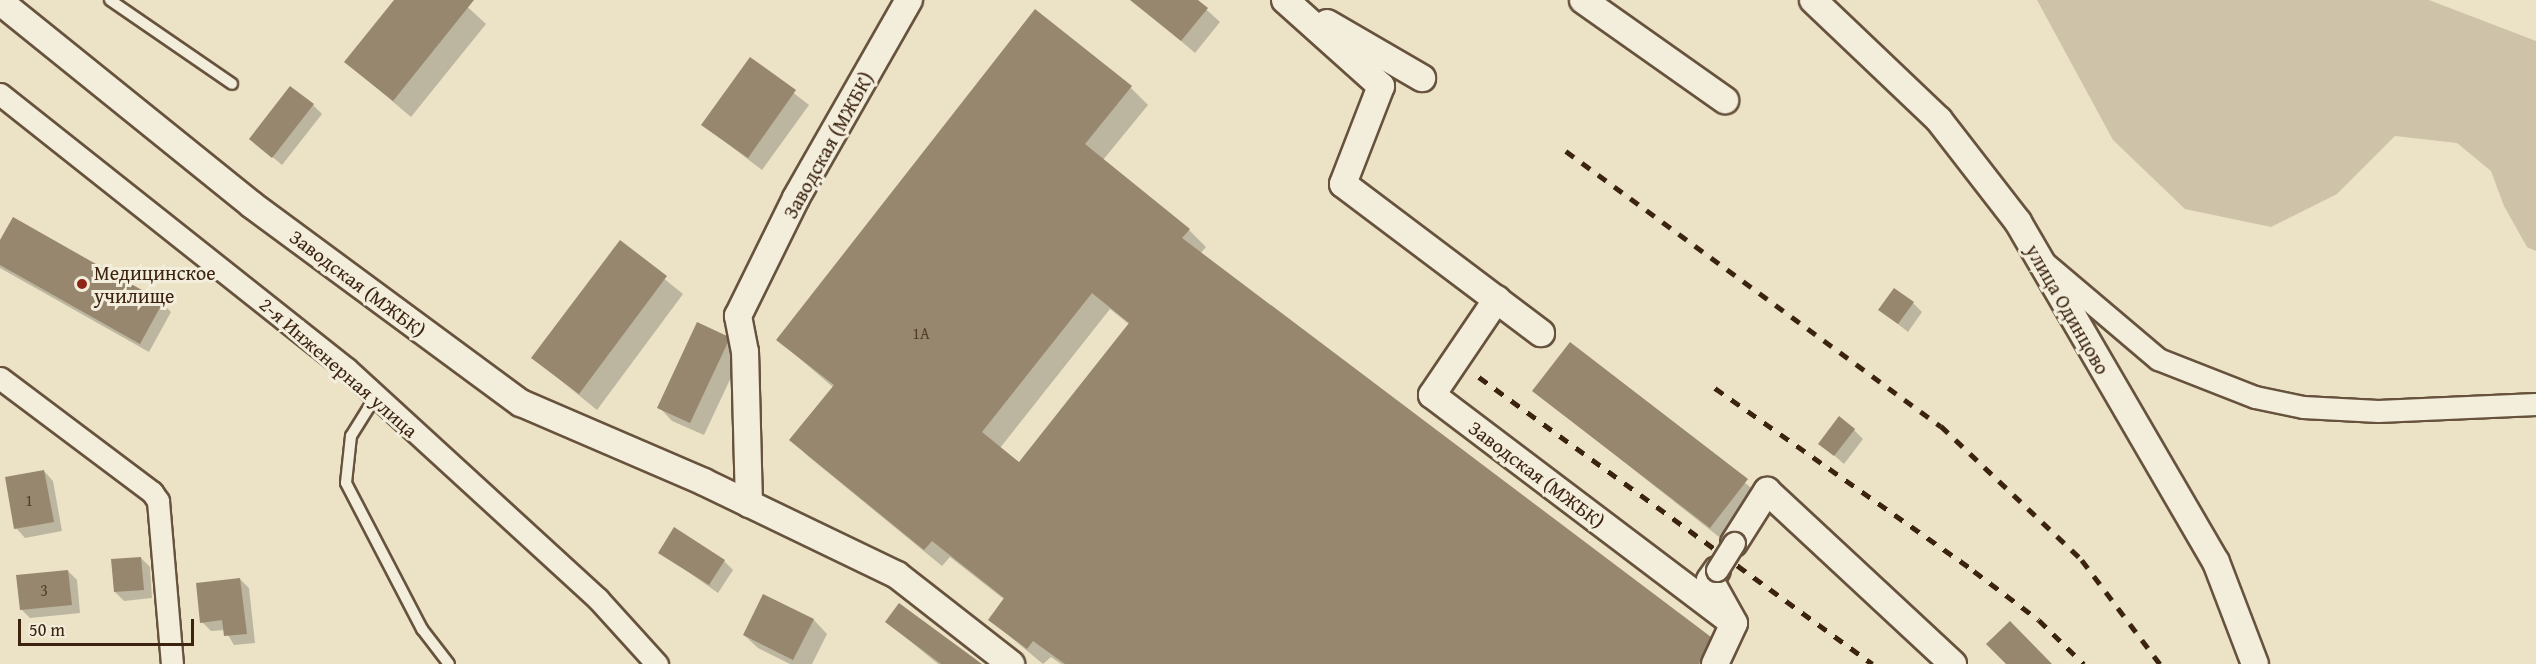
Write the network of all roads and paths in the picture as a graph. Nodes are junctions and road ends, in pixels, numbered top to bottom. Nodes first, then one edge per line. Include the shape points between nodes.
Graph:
1 (110, 0) edge
2 (909, 0) edge
3 (1286, 0) edge
4 (1583, 0) edge
5 (1813, 0) edge
6 (2, 4) edge
7 (1422, 78) dead end
8 (232, 84) dead end
9 (0, 94) edge
10 (1725, 100) dead end
11 (2041, 260) junction
12 (1497, 299) junction
13 (1541, 333) dead end
14 (0, 378) edge
15 (376, 396) junction
16 (2536, 404) edge
17 (749, 504) junction
18 (1734, 543) joint
19 (1717, 570) joint
20 (1734, 623) junction
21 (172, 664) edge
22 (449, 664) edge
23 (657, 664) edge
24 (1011, 664) edge
25 (1715, 664) edge
26 (1953, 664) edge
27 (2255, 664) edge

1 - 8 lane
2 - 17 street, Заводская (МЖБК) via 796,198 738,316 745,352
3 - 7 street
3 - 12 street via 1381,86 1343,184
4 - 10 street
5 - 11 street, улица Одинцово via 1940,120 1977,164
6 - 17 street, Заводская (МЖБК) via 252,205 521,403
9 - 15 street, 2-я Инженерная улица via 185,238
11 - 16 street via 2158,359 2216,385 2255,397 2303,407 2378,411
11 - 27 street, улица Одинцово via 2216,562
12 - 13 street
12 - 20 street, Заводская (МЖБК) via 1432,395
14 - 21 street via 152,492 158,501
15 - 22 lane via 351,436 346,483 422,629
15 - 23 street, 2-я Инженерная улица via 598,599
17 - 24 street, Заводская (МЖБК) via 897,575
18 - 19 street, bridge
18 - 26 street via 1767,491
19 - 20 street via 1710,580
20 - 25 street

